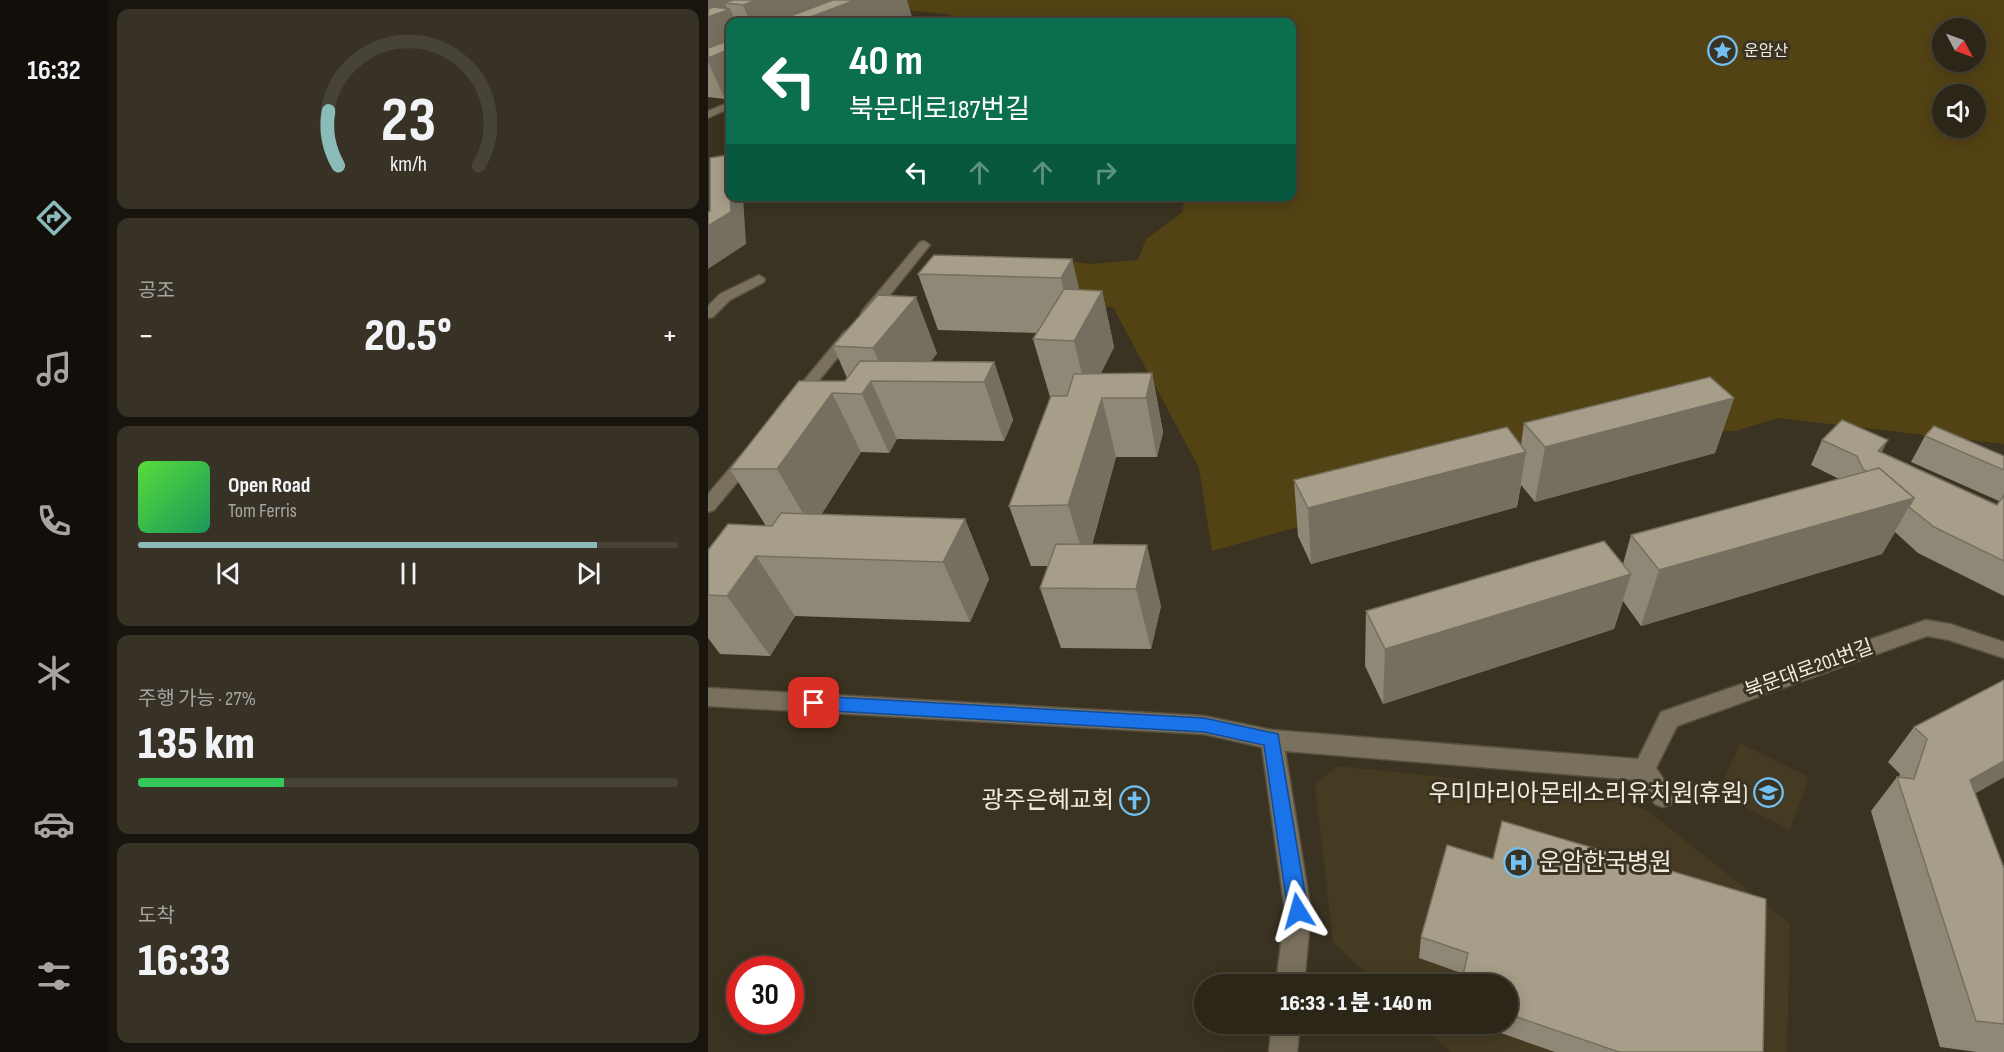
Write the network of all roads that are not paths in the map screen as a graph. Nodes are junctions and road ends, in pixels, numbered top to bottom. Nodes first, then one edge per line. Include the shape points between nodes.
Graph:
1 (726, 107) edge
2 (708, 115) edge
3 (924, 245) dead end
4 (759, 279) dead end
5 (708, 314) edge
6 (790, 407) edge
7 (760, 443) edge
8 (708, 506) edge
9 (2004, 650) edge
10 (708, 697) edge
11 (1272, 740) junction
12 (1644, 770) junction
13 (1663, 796) dead end
14 (1291, 974) edge
15 (1285, 1034) edge
16 (1283, 1052) edge

1 - 2 street
3 - 6 street
4 - 5 street via 725,297
7 - 8 street
9 - 12 street, 북문대로201번길 via 1926,628 1669,719
10 - 11 street via 1204,725
11 - 12 street
11 - 14 street via 1298,911
12 - 13 street
15 - 16 street

